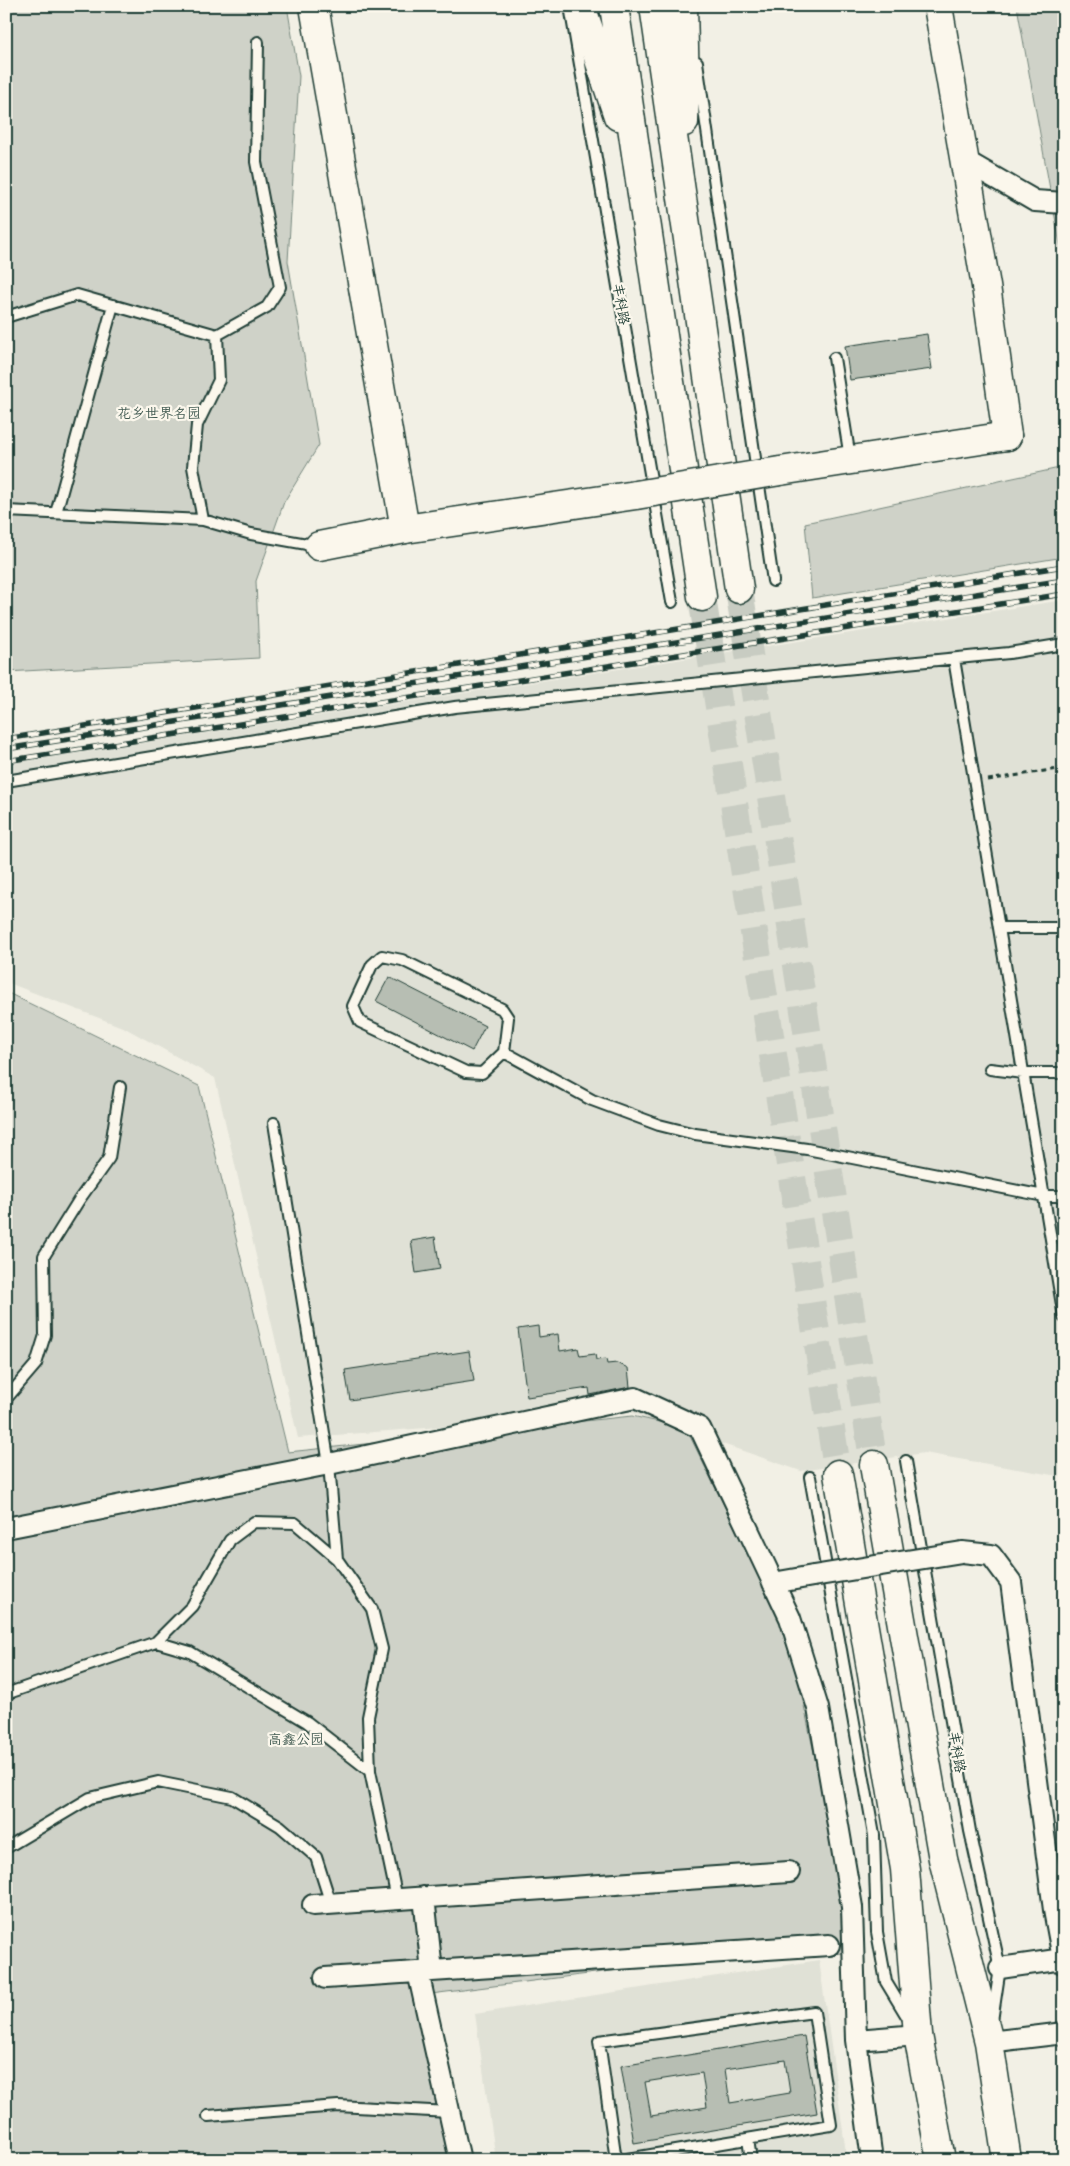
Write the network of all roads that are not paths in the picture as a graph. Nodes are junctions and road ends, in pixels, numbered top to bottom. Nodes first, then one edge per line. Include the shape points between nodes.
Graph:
1 (314, 6) edge
2 (570, 6) edge
3 (581, 6) edge
4 (614, 6) edge
5 (654, 6) edge
6 (682, 6) edge
7 (688, 6) edge
8 (938, 6) edge
9 (258, 42) dead end
10 (964, 160) junction
11 (642, 192) junction
12 (681, 193) junction
13 (1064, 203) edge
14 (113, 305) junction
15 (6, 317) edge
16 (217, 335) junction
17 (834, 358) dead end
18 (850, 460) junction
19 (6, 511) edge
20 (56, 513) junction
21 (202, 520) junction
22 (405, 529) junction
23 (319, 546) joint
24 (773, 581) dead end
25 (739, 589) tunnel mouth
26 (702, 597) tunnel mouth
27 (672, 602) dead end
28 (1064, 644) edge
29 (954, 659) junction
30 (6, 781) edge
31 (999, 928) junction
32 (1064, 928) edge
33 (504, 1052) junction
34 (990, 1069) dead end
35 (1023, 1073) junction
36 (1064, 1073) edge
37 (120, 1087) dead end
38 (274, 1123) dead end
39 (1044, 1196) junction
40 (1064, 1196) edge
41 (1064, 1316) edge
42 (6, 1399) edge
43 (906, 1462) dead end
44 (329, 1464) junction
45 (874, 1465) tunnel mouth
46 (838, 1474) tunnel mouth
47 (810, 1476) dead end
48 (6, 1528) edge
49 (337, 1559) junction
50 (773, 1582) junction
51 (156, 1642) junction
52 (6, 1694) edge
53 (370, 1771) junction
54 (6, 1848) edge
55 (789, 1872) dead end
56 (424, 1897) junction
57 (397, 1899) junction
58 (322, 1904) joint
59 (828, 1945) dead end
60 (1063, 1961) edge
61 (1000, 1968) junction
62 (425, 1971) junction
63 (325, 1978) dead end
64 (1064, 2033) edge
65 (918, 2035) junction
66 (856, 2040) junction
67 (990, 2042) junction
68 (449, 2112) junction
69 (208, 2116) dead end
70 (748, 2139) junction
71 (709, 2145) junction
72 (460, 2160) edge
73 (616, 2160) edge
74 (621, 2160) edge
75 (711, 2160) edge
76 (751, 2160) edge
77 (872, 2160) edge
78 (940, 2160) edge
79 (1007, 2160) edge

1 - 22 main road
2 - 27 lane, 丰科路
3 - 11 main road
4 - 11 main road
5 - 12 main road
6 - 12 main road via 685,89
7 - 24 lane
8 - 10 main road
9 - 16 lane via 256,162 280,288 267,307
10 - 13 street via 1035,201
10 - 18 main road via 1007,436
11 - 26 main road
12 - 25 main road
14 - 15 lane via 77,295
14 - 16 lane
14 - 20 lane
16 - 21 lane via 219,380 197,425 194,467
17 - 18 lane
18 - 22 main road, bridge
19 - 20 lane
20 - 21 lane
21 - 23 lane via 250,534
22 - 23 main road
28 - 29 lane
29 - 30 lane via 455,707
29 - 31 lane
31 - 32 lane
31 - 35 lane
33 - 33 lane via 482,1073 466,1072 360,1022 353,1006 372,965 382,956 402,960 502,1009 508,1018
33 - 39 lane via 592,1100 659,1125 695,1134 807,1149
34 - 35 lane
35 - 36 lane
35 - 39 lane
37 - 42 lane via 109,1158 44,1256 45,1334 36,1364
38 - 44 lane
39 - 40 lane
39 - 41 lane
43 - 61 lane, 丰科路 via 970,1831
44 - 48 street
44 - 49 lane
44 - 50 street via 634,1398 700,1428
45 - 67 main road, 丰科路 via 943,1859
46 - 65 main road via 905,1869
47 - 65 lane via 874,1834 877,1932 886,1982
49 - 51 lane via 295,1522 254,1522 230,1540 192,1606
49 - 53 lane via 372,1609 382,1649 368,1717
50 - 60 street, bridge via 962,1552 991,1555 1011,1582
50 - 66 street via 790,1618 818,1708 852,1906
51 - 52 lane
51 - 53 lane via 190,1652 291,1712
53 - 57 lane
54 - 58 lane via 90,1798 158,1782 232,1797 280,1826 316,1857
55 - 56 street
56 - 57 street
56 - 62 street
57 - 58 street
59 - 62 street
60 - 61 street
61 - 67 lane, 丰科路
62 - 63 street
62 - 68 street
64 - 67 street
65 - 66 street
65 - 78 main road
66 - 77 street
67 - 79 main road, 丰科路
68 - 69 lane via 338,2106
68 - 72 street
70 - 71 lane
70 - 73 lane via 831,2125 814,2012 599,2041
70 - 76 lane
71 - 74 lane
71 - 75 lane

